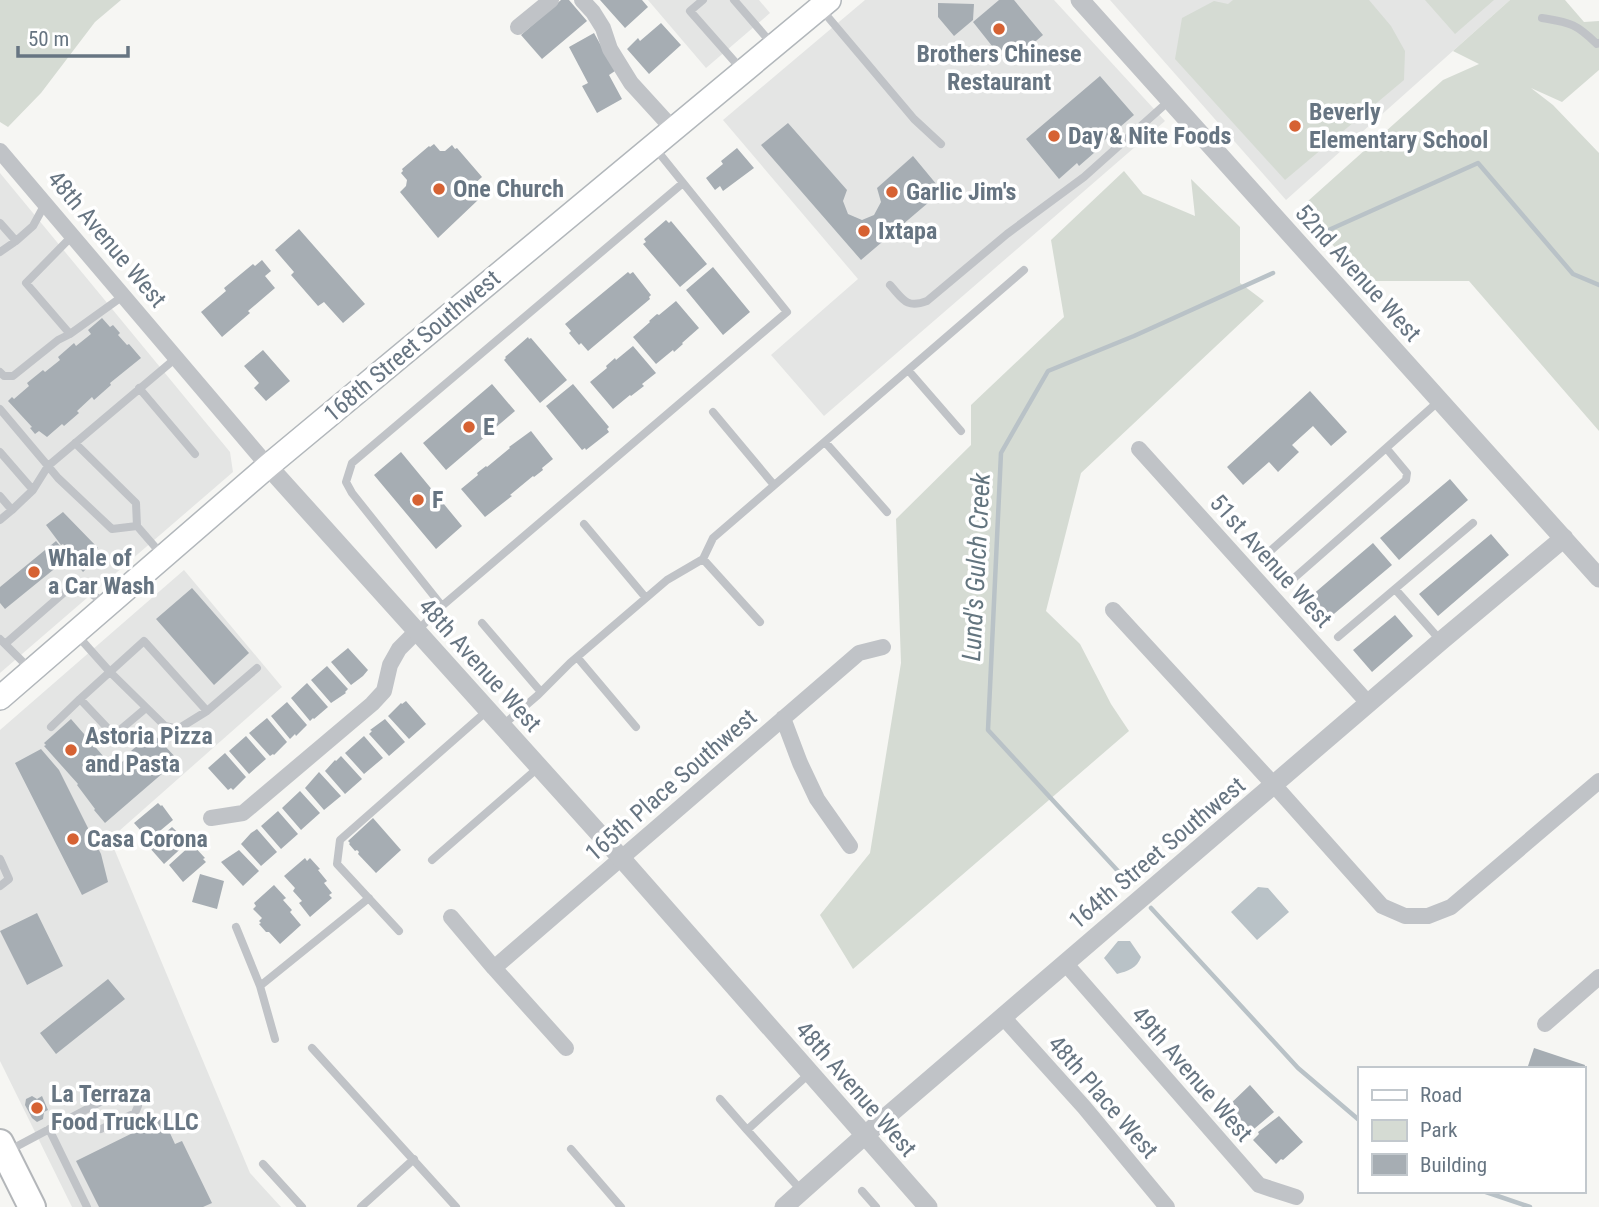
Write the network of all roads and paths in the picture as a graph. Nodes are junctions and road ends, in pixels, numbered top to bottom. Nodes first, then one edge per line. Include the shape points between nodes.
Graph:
1 (551, 0) edge
2 (582, 0) edge
3 (703, 0) edge
4 (734, 0) edge
5 (1080, 0) edge
6 (824, 4) edge
7 (1542, 18) dead end
8 (518, 27) dead end
9 (1599, 43) edge
10 (774, 46) junction
11 (743, 71) junction
12 (1170, 100) junction
13 (673, 129) junction
14 (941, 144) dead end
15 (653, 146) junction
16 (0, 151) edge
17 (683, 183) junction
18 (46, 204) junction
19 (0, 223) edge
20 (72, 236) junction
21 (16, 241) junction
22 (0, 252) edge
23 (1024, 270) dead end
24 (890, 285) dead end
25 (123, 296) junction
26 (70, 334) junction
27 (176, 358) junction
28 (908, 370) junction
29 (0, 373) edge
30 (139, 388) junction
31 (1440, 401) junction
32 (0, 409) edge
33 (713, 412) dead end
34 (961, 431) dead end
35 (825, 442) junction
36 (75, 443) junction
37 (1139, 449) dead end
38 (1387, 449) junction
39 (0, 452) edge
40 (195, 454) dead end
41 (48, 466) junction
42 (268, 466) junction
43 (774, 485) junction
44 (33, 490) junction
45 (0, 496) edge
46 (12, 510) junction
47 (887, 512) dead end
48 (0, 520) edge
49 (1473, 523) dead end
50 (584, 524) dead end
51 (137, 526) junction
52 (1564, 538) junction
53 (163, 556) junction
54 (703, 559) junction
55 (1599, 578) edge
56 (1395, 589) junction
57 (646, 598) junction
58 (107, 604) junction
59 (442, 606) junction
60 (1113, 610) dead end
61 (760, 622) dead end
62 (482, 623) dead end
63 (417, 631) junction
64 (75, 632) junction
65 (1338, 637) dead end
66 (2, 641) edge
67 (1441, 641) junction
68 (883, 647) dead end
69 (577, 657) junction
70 (257, 668) dead end
71 (32, 670) junction
72 (110, 672) junction
73 (541, 692) junction
74 (0, 698) edge
75 (80, 699) junction
76 (1369, 704) junction
77 (146, 708) junction
78 (207, 710) junction
79 (488, 710) junction
80 (783, 718) junction
81 (502, 726) junction
82 (51, 727) dead end
83 (636, 727) dead end
84 (539, 767) junction
85 (1599, 781) edge
86 (1274, 785) junction
87 (211, 818) dead end
88 (850, 846) dead end
89 (0, 859) edge
90 (622, 859) junction
91 (432, 860) dead end
92 (0, 886) edge
93 (369, 898) junction
94 (451, 918) dead end
95 (236, 927) dead end
96 (399, 931) dead end
97 (1065, 964) junction
98 (494, 968) junction
99 (1599, 977) edge
100 (260, 986) junction
101 (1003, 1017) junction
102 (1545, 1024) dead end
103 (275, 1039) dead end
104 (312, 1048) dead end
105 (566, 1048) dead end
106 (810, 1073) junction
107 (720, 1099) dead end
108 (49, 1129) junction
109 (101, 1129) dead end
110 (747, 1130) junction
111 (864, 1136) junction
112 (2, 1150) edge
113 (571, 1150) dead end
114 (414, 1159) junction
115 (263, 1164) dead end
116 (802, 1191) junction
117 (862, 1191) dead end
118 (1296, 1197) dead end
119 (32, 1207) edge
120 (87, 1207) edge
121 (302, 1207) edge
122 (361, 1207) edge
123 (456, 1207) edge
124 (621, 1207) edge
125 (784, 1207) edge
126 (876, 1207) edge
127 (928, 1207) edge
128 (1167, 1207) edge

1 - 8 street
2 - 13 street via 603,28 631,83
3 - 11 lane via 690,11
4 - 10 lane
5 - 12 street, 52nd Avenue West
6 - 10 main road, 168th Street Southwest
6 - 14 lane via 914,119
7 - 9 lane via 1572,24
10 - 11 main road, 168th Street Southwest
11 - 13 main road, 168th Street Southwest
12 - 24 lane via 1084,177 1007,233 927,301 905,302
12 - 31 street, 52nd Avenue West
13 - 15 main road, 168th Street Southwest
15 - 17 lane
15 - 42 main road, 168th Street Southwest
16 - 18 street, 48th Avenue West
17 - 59 lane via 352,463 346,482 352,493
17 - 59 lane via 787,312
18 - 20 street, 48th Avenue West
18 - 21 lane via 33,226
19 - 21 lane
20 - 25 street, 48th Avenue West
20 - 26 lane via 26,283
21 - 22 lane
23 - 28 lane
25 - 26 lane
25 - 27 street, 48th Avenue West
26 - 29 lane via 13,376
27 - 30 lane
27 - 42 street, 48th Avenue West
28 - 34 lane
28 - 35 lane
30 - 36 lane
30 - 40 lane
31 - 38 lane
31 - 52 street, 52nd Avenue West
32 - 41 lane
33 - 43 lane
35 - 43 lane
35 - 47 lane
36 - 41 lane
36 - 51 lane via 136,503
37 - 76 street, 51st Avenue West
38 - 38 lane via 1268,553 1267,562 1283,580 1293,579 1406,480 1407,473
39 - 44 lane
41 - 44 lane
41 - 51 lane via 112,529
42 - 53 main road, 168th Street Southwest
42 - 63 street, 48th Avenue West
43 - 54 lane via 713,538
44 - 46 lane
45 - 46 lane
46 - 48 lane
49 - 56 lane
50 - 57 lane
51 - 53 lane
52 - 55 street, 52nd Avenue West
52 - 67 street, 164th Street Southwest
53 - 58 main road, 168th Street Southwest
54 - 57 lane
54 - 61 lane
56 - 65 lane
56 - 67 lane
57 - 69 lane
58 - 64 main road, 168th Street Southwest
58 - 66 lane via 75,583
59 - 63 lane
60 - 86 street
62 - 73 lane
63 - 79 street, 48th Avenue West
63 - 87 street via 399,649 384,691 372,704 243,813
64 - 71 main road, 168th Street Southwest
64 - 72 lane
66 - 71 lane
67 - 76 street, 164th Street Southwest
68 - 80 street, 165th Place Southwest via 859,653
69 - 73 lane
69 - 83 lane
70 - 78 lane
71 - 74 main road, 168th Street Southwest
72 - 75 lane
72 - 77 lane
72 - 78 lane via 144,641
73 - 81 lane
75 - 77 lane via 114,735
75 - 82 lane
76 - 86 street, 164th Street Southwest
77 - 78 lane via 165,726 178,729
79 - 81 street, 48th Avenue West
79 - 93 lane via 340,840 337,864
80 - 88 street via 817,799
80 - 90 street, 165th Place Southwest
81 - 84 street, 48th Avenue West
84 - 90 street, 48th Avenue West
84 - 91 lane
85 - 86 street via 1451,907 1428,916 1405,916 1382,906
86 - 97 street, 164th Street Southwest
89 - 92 lane via 9,879
90 - 98 street, 165th Place Southwest
90 - 106 street, 48th Avenue West
93 - 96 lane
93 - 100 lane
94 - 98 street
95 - 100 lane
97 - 101 street, 164th Street Southwest
97 - 118 street, 49th Avenue West via 1259,1185
98 - 105 street
99 - 102 street
100 - 103 lane
101 - 111 street, 164th Street Southwest
101 - 128 street, 48th Place West
104 - 114 lane
106 - 110 lane
106 - 111 street, 48th Avenue West
107 - 110 lane
108 - 109 lane via 123,1090 132,1093 138,1106 135,1113
108 - 112 lane
108 - 120 lane
110 - 116 lane
111 - 116 street, 164th Street Southwest
111 - 127 street, 48th Avenue West
112 - 119 highway
113 - 124 lane
114 - 122 lane
114 - 123 lane
115 - 121 lane
116 - 125 street, 164th Street Southwest
117 - 126 lane

